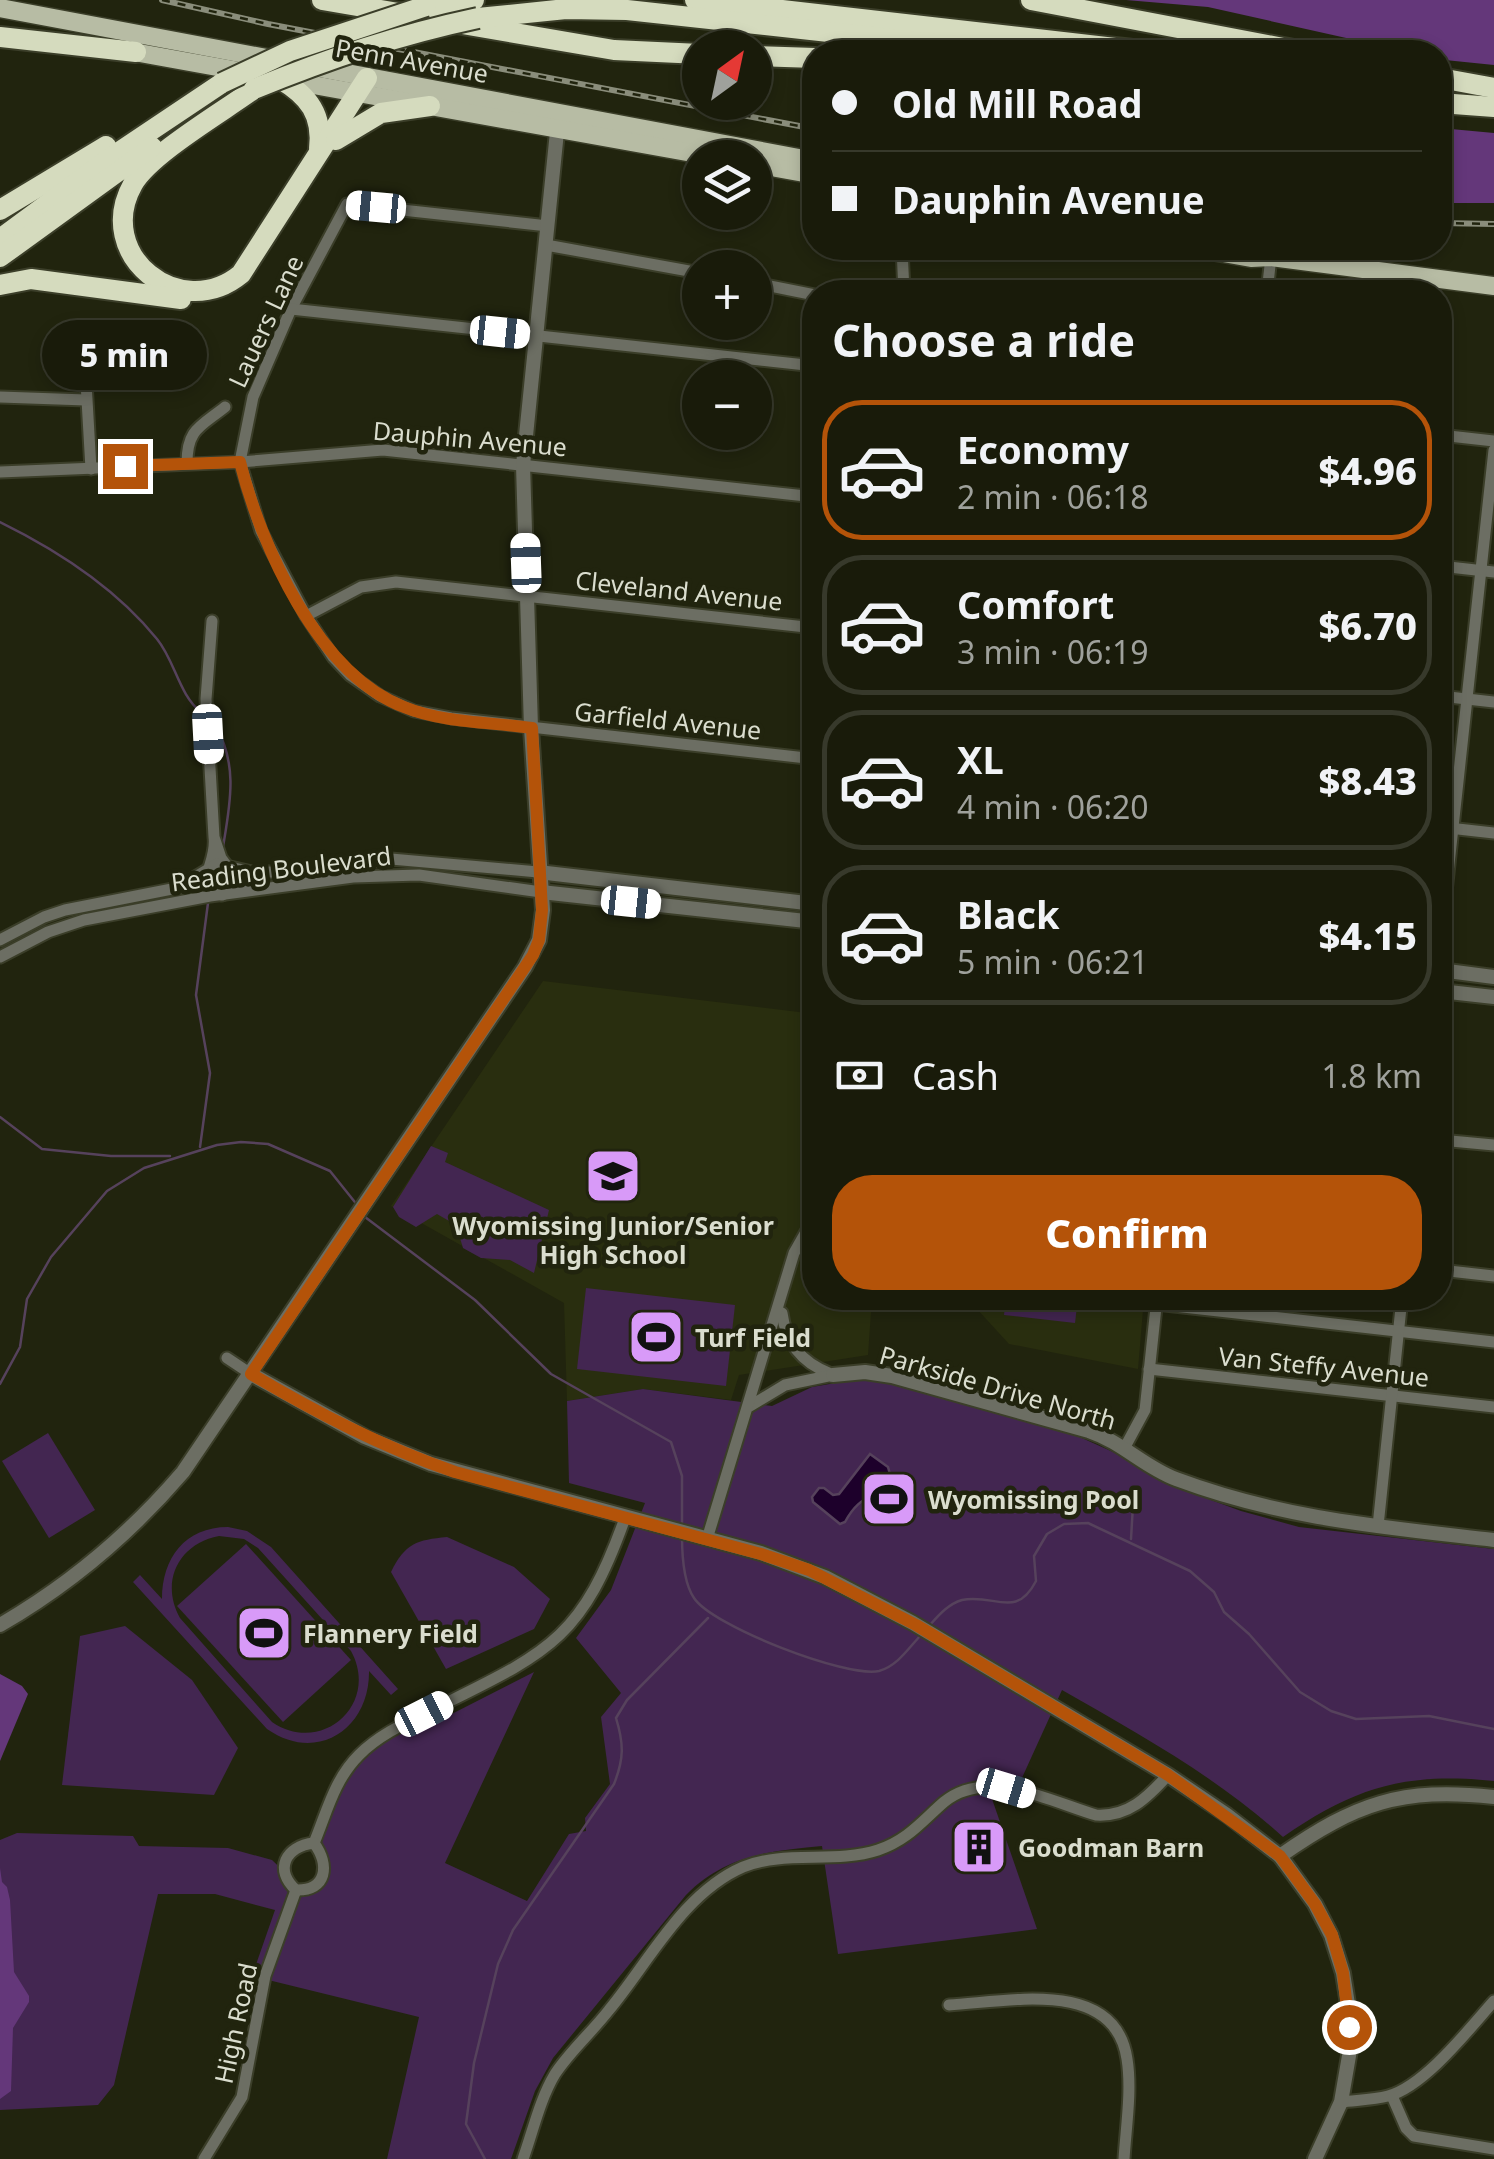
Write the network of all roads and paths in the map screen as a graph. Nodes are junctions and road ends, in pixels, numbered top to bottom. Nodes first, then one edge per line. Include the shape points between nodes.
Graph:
1 (322, 0) edge
2 (695, 0) edge
3 (1031, 0) edge
4 (0, 8) edge
5 (476, 9) edge
6 (0, 26) edge
7 (0, 37) edge
8 (901, 40) edge
9 (1045, 40) edge
10 (1241, 40) edge
11 (136, 52) junction
12 (682, 53) edge
13 (772, 57) edge
14 (802, 58) edge
15 (280, 79) junction
16 (222, 83) junction
17 (1452, 83) edge
18 (362, 89) junction
19 (1494, 89) edge
20 (254, 90) junction
21 (1452, 105) edge
22 (430, 106) junction
23 (1494, 110) edge
24 (1452, 113) edge
25 (559, 120) junction
26 (327, 145) junction
27 (682, 149) edge
28 (802, 159) edge
29 (772, 167) edge
30 (802, 173) edge
31 (0, 210) edge
32 (548, 226) junction
33 (0, 240) edge
34 (546, 245) junction
35 (0, 257) edge
36 (1319, 260) edge
37 (682, 270) edge
38 (0, 285) edge
39 (1494, 286) edge
40 (772, 287) edge
41 (802, 292) edge
42 (291, 309) junction
43 (535, 336) junction
44 (85, 365) dead end
45 (802, 365) edge
46 (0, 397) edge
47 (86, 400) junction
48 (226, 408) dead end
49 (1452, 436) edge
50 (1494, 441) edge
51 (1494, 450) edge
52 (240, 462) junction
53 (188, 464) junction
54 (523, 465) junction
55 (91, 468) junction
56 (0, 472) edge
57 (802, 497) edge
58 (1452, 567) edge
59 (1488, 571) edge
60 (527, 596) junction
61 (306, 616) junction
62 (212, 622) dead end
63 (802, 627) edge
64 (1452, 697) edge
65 (1467, 699) junction
66 (1494, 702) edge
67 (532, 728) junction
68 (802, 758) edge
69 (1452, 791) edge
70 (1452, 829) edge
71 (1494, 833) edge
72 (214, 837) junction
73 (228, 866) junction
74 (210, 868) junction
75 (538, 872) junction
76 (541, 892) junction
77 (222, 895) junction
78 (802, 902) edge
79 (802, 921) edge
80 (0, 940) edge
81 (0, 957) edge
82 (1452, 972) edge
83 (1494, 977) edge
84 (1452, 992) edge
85 (1494, 997) edge
86 (1452, 1141) edge
87 (1494, 1145) edge
88 (802, 1239) edge
89 (1452, 1271) edge
90 (1494, 1276) edge
91 (781, 1306) junction
92 (1156, 1310) edge
93 (1232, 1310) edge
94 (1400, 1310) edge
95 (1398, 1330) junction
96 (1494, 1342) edge
97 (228, 1358) dead end
98 (1149, 1369) junction
99 (251, 1374) junction
100 (833, 1374) junction
101 (1391, 1395) junction
102 (1494, 1407) edge
103 (747, 1409) junction
104 (1125, 1447) junction
105 (625, 1518) junction
106 (1378, 1526) junction
107 (707, 1540) junction
108 (1494, 1540) edge
109 (0, 1625) edge
110 (1168, 1775) junction
111 (1494, 1797) edge
112 (314, 1844) junction
113 (1280, 1856) junction
114 (296, 1890) junction
115 (1494, 2000) edge
116 (949, 2005) dead end
117 (1392, 2096) junction
118 (1341, 2102) junction
119 (1494, 2149) edge
120 (204, 2159) edge
121 (523, 2159) edge
122 (1124, 2159) edge
123 (1315, 2159) edge

1 - 12 highway via 614,50
2 - 9 highway
3 - 10 highway
4 - 18 main road, Penn Avenue
5 - 8 highway via 627,10
5 - 16 highway, bridge via 426,6 290,51
5 - 20 highway, bridge
6 - 11 main road, Penn Avenue
7 - 11 highway
11 - 15 main road, Penn Avenue
13 - 14 highway
15 - 18 main road, Penn Avenue
15 - 26 highway via 316,111
16 - 31 highway
16 - 33 highway
17 - 19 highway
18 - 22 main road, Penn Avenue
18 - 25 main road, Penn Avenue
18 - 26 highway
20 - 26 highway via 135,180 125,203 124,232 145,272 183,290 234,280
20 - 35 highway via 149,149
21 - 23 highway
22 - 25 main road, Penn Avenue
22 - 26 highway via 381,114
23 - 24 highway
25 - 27 main road, Penn Avenue
25 - 28 main road, Penn Avenue
25 - 32 street
26 - 38 highway via 254,272 223,295 182,299 31,279
29 - 30 main road
32 - 34 street
32 - 42 street, Lauers Lane via 347,204
34 - 37 street
34 - 43 street
36 - 39 main road
40 - 41 street
42 - 43 street
42 - 52 street, Lauers Lane via 253,397
43 - 45 street
43 - 54 street
44 - 47 street
46 - 47 street
47 - 55 street
48 - 53 street via 191,433
49 - 50 street
51 - 59 street
52 - 53 street, Dauphin Avenue
52 - 54 street, Dauphin Avenue via 364,450
52 - 61 street, Garfield Avenue via 256,520
53 - 55 street, Dauphin Avenue
54 - 57 street, Dauphin Avenue
54 - 60 street
55 - 56 street, Dauphin Avenue
58 - 59 street
59 - 65 street
60 - 61 street, Cleveland Avenue via 376,583
60 - 63 street, Cleveland Avenue
60 - 67 street
61 - 67 street, Garfield Avenue via 333,657 380,696 432,716
62 - 72 street via 206,699
64 - 65 street
65 - 66 street
65 - 69 street
67 - 68 street, Garfield Avenue
67 - 75 street
70 - 71 street
72 - 73 street
72 - 74 street
73 - 74 street, Reading Boulevard
73 - 75 street, Reading Boulevard via 276,872 392,858
73 - 77 street via 236,881
74 - 77 street via 207,887
74 - 80 street, Reading Boulevard via 177,888 65,910
75 - 76 street
75 - 78 street, Reading Boulevard
76 - 77 street, Reading Boulevard via 386,875
76 - 79 street, Reading Boulevard
76 - 99 street via 542,925 533,955
77 - 81 street, Reading Boulevard via 84,920
82 - 83 street
84 - 85 street
86 - 87 street
88 - 91 street
89 - 90 street
91 - 100 street via 794,1349
91 - 103 street
92 - 98 street
93 - 95 street
94 - 95 street
95 - 96 street
95 - 101 street
97 - 99 street
98 - 101 street, Van Steffy Avenue
98 - 104 street via 1145,1410
99 - 105 street via 412,1457
99 - 109 street via 182,1472 138,1521 67,1582
100 - 103 street, Parkside Drive North via 785,1385
100 - 104 street, Parkside Drive North via 892,1376
101 - 102 street, Van Steffy Avenue
101 - 106 street
103 - 107 street
104 - 106 street, Parkside Drive North via 1156,1471 1248,1503
105 - 107 street
105 - 112 street, High Road via 596,1590 565,1631 525,1663 374,1742 337,1785
106 - 108 street, Parkside Drive North
107 - 110 street via 809,1570 916,1625
110 - 113 street
110 - 121 street via 1138,1804 1111,1816 977,1786 951,1797 918,1829 883,1848 772,1861 728,1876 683,1915 565,2060
111 - 113 street via 1438,1794 1380,1802 1336,1819
112 - 114 street, High Road via 324,1872 310,1889
112 - 114 street, High Road via 286,1857 285,1879
113 - 118 street via 1332,1935 1343,1973 1350,2050
114 - 120 street, High Road via 265,1976 242,2097
115 - 117 street via 1444,2057
116 - 122 street via 1064,2000 1100,2012 1120,2034 1127,2060
117 - 118 street
117 - 119 street via 1414,2136
118 - 123 street

